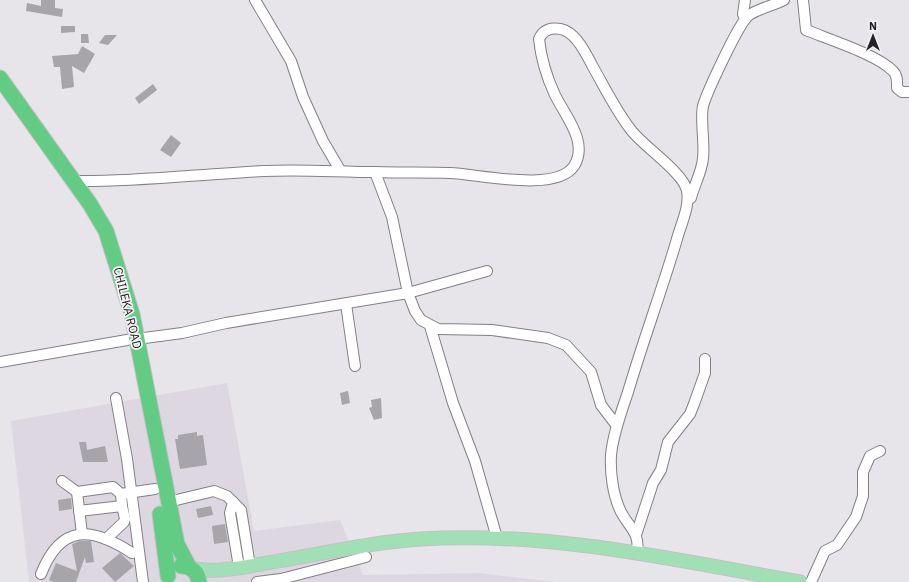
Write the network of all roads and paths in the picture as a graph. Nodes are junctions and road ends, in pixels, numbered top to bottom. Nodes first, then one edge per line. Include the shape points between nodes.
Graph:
1 (255, 0) edge
2 (745, 0) edge
3 (784, 0) edge
4 (803, 0) edge
5 (745, 19) junction
6 (0, 78) edge
7 (0, 89) edge
8 (908, 92) dead end
9 (340, 170) junction
10 (375, 172) junction
11 (74, 181) junction
12 (686, 206) junction
13 (487, 271) dead end
14 (408, 293) junction
15 (346, 304) junction
16 (430, 326) junction
17 (132, 340) junction
18 (705, 359) dead end
19 (0, 362) edge
20 (355, 366) dead end
21 (116, 398) dead end
22 (617, 426) junction
23 (880, 451) dead end
24 (62, 480) dead end
25 (155, 489) junction
26 (77, 492) junction
27 (132, 493) junction
28 (121, 494) junction
29 (168, 502) junction
30 (122, 506) junction
31 (80, 511) junction
32 (82, 534) junction
33 (636, 535) junction
34 (497, 538) junction
35 (106, 539) junction
36 (132, 554) dead end
37 (637, 554) junction
38 (366, 557) dead end
39 (240, 567) junction
40 (194, 573) edge
41 (41, 574) dead end
42 (167, 579) edge
43 (143, 582) edge
44 (204, 582) edge
45 (257, 582) edge
46 (800, 582) edge
47 (811, 582) edge

1 - 9 street via 291,61 303,97 323,141
2 - 5 street
3 - 5 street via 756,11
4 - 8 street via 806,30 840,42 884,63 894,71 897,88 902,92
5 - 12 street via 703,107 704,160 700,176 692,188 691,200
6 - 11 highway, CHILEKA ROAD
7 - 17 highway via 83,208 98,234
9 - 10 street
9 - 11 street via 264,170 179,178
10 - 12 street via 462,173 523,180 546,180 564,176 579,155 578,142 548,78 539,39 548,29 556,29 565,30 577,40 627,125 685,183 688,195
10 - 14 street via 392,217
11 - 17 highway, CHILEKA ROAD via 106,231 123,281
12 - 22 street
13 - 14 street
14 - 15 street
14 - 16 street via 421,320
15 - 17 street
15 - 20 street
16 - 22 street via 446,330 478,329 506,332 548,338 566,344 591,372 601,405
16 - 34 street via 453,403 475,461
17 - 19 street
17 - 25 highway, CHILEKA ROAD
17 - 29 highway, CHILEKA ROAD
18 - 33 street via 705,373 694,404 690,414 668,442 661,470 653,483
21 - 27 street
22 - 33 street via 611,456 611,473 620,512
23 - 47 street via 870,456 863,472 863,496 856,517 837,545 825,551
24 - 26 street
25 - 27 street
25 - 42 highway, CHILEKA ROAD via 163,526
26 - 28 street via 113,487
26 - 31 street
27 - 28 street
27 - 43 street
28 - 30 street
29 - 39 street via 214,492 227,496 241,510
29 - 40 highway, CHILEKA ROAD via 176,544
30 - 31 street
30 - 35 street via 124,522
31 - 32 street
32 - 35 street
32 - 41 street via 62,542 54,549 47,558
33 - 37 street
34 - 37 main road via 587,546
34 - 39 main road via 460,537 404,541
35 - 36 street
37 - 46 main road
38 - 45 street via 280,579
39 - 40 main road
39 - 44 main road
40 - 42 highway, CHILEKA ROAD via 177,567

